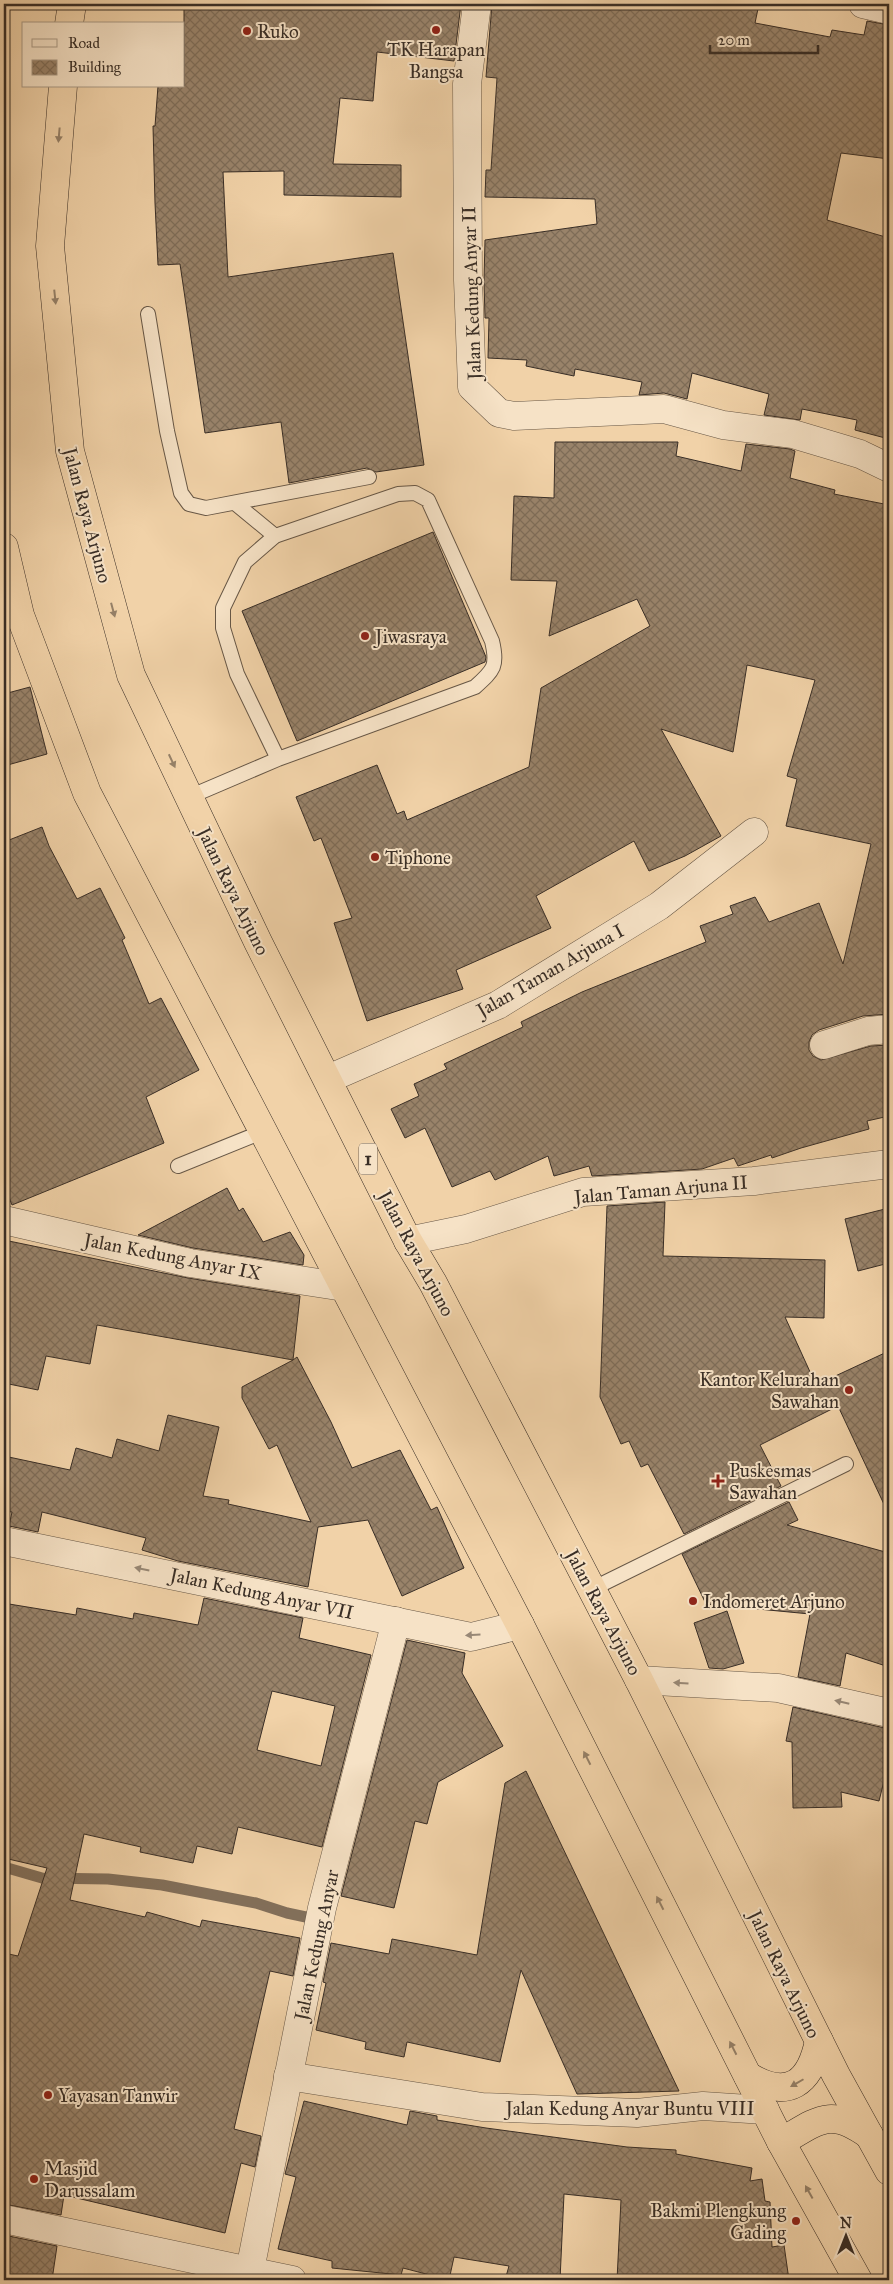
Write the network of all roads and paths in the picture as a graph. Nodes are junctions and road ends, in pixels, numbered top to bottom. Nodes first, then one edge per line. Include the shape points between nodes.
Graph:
1 (72, 4) edge
2 (477, 4) edge
3 (863, 4) edge
4 (889, 10) edge
5 (69, 22) edge
6 (64, 88) edge
7 (148, 314) dead end
8 (889, 468) edge
9 (369, 477) dead end
10 (235, 503) junction
11 (275, 536) junction
12 (4, 547) edge
13 (278, 759) junction
14 (189, 797) junction
15 (754, 832) dead end
16 (889, 1029) edge
17 (824, 1045) dead end
18 (328, 1078) junction
19 (262, 1132) junction
20 (889, 1164) edge
21 (178, 1166) dead end
22 (4, 1220) edge
23 (408, 1241) junction
24 (344, 1288) junction
25 (846, 1464) dead end
26 (4, 1541) edge
27 (592, 1589) junction
28 (396, 1621) junction
29 (520, 1625) junction
30 (640, 1680) junction
31 (889, 1713) edge
32 (819, 2042) junction
33 (292, 2076) junction
34 (748, 2076) junction
35 (765, 2110) junction
36 (869, 2135) junction
37 (781, 2142) junction
38 (889, 2171) edge
39 (4, 2219) edge
40 (249, 2276) edge
41 (292, 2280) edge
42 (858, 2280) edge

1 - 5 highway
2 - 8 street, Jalan Kedung Anyar II via 468,84 468,280 472,387 499,413 514,416 664,409 723,425 792,434 860,454
3 - 4 street
6 -> 14 highway, Jalan Raya Arjuno / 1 via 50,246 70,450 131,675
7 - 10 lane via 167,431 181,493 189,504 206,508
9 - 10 lane
10 - 11 lane
11 - 13 lane via 245,562 223,608 223,628 237,674
11 - 13 lane via 398,494 416,493 428,500 492,641 496,659 490,673 475,687
12 - 19 highway via 20,615 87,793
13 - 14 lane
14 - 18 highway, Jalan Raya Arjuno / 1
15 - 18 street, Jalan Taman Arjuna I via 659,906 498,1004
16 - 17 street via 868,1031
18 - 23 highway, Jalan Raya Arjuno / 1
19 - 21 lane
19 - 24 highway
20 - 23 street, Jalan Taman Arjuna II via 754,1181 583,1192 466,1229
22 - 24 street, Jalan Kedung Anyar IX via 190,1263
23 - 27 highway, Jalan Raya Arjuno / 1
24 - 29 highway
25 - 27 lane
28 -> 26 street, Jalan Kedung Anyar VII
27 - 30 highway, Jalan Raya Arjuno / 1
29 -> 28 street, Jalan Kedung Anyar VII via 471,1637
28 - 33 street, Jalan Kedung Anyar via 316,1934
34 -> 29 highway
31 -> 30 street via 778,1688
30 - 32 highway, Jalan Raya Arjuno / 1
32 -> 34 highway via 810,2069 794,2086 782,2088 761,2084
32 - 36 highway, Jalan Raya Arjuno / 1
33 - 35 street, Jalan Kedung Anyar Buntu VIII via 482,2107 637,2112 703,2106
33 - 40 street, Jalan Kedung Anyar
34 - 35 highway
35 - 37 highway
36 - 37 highway via 853,2123 830,2118 819,2120
36 - 38 highway, Jalan Raya Arjuno / 1
42 -> 37 highway
39 - 40 street
40 - 41 street

